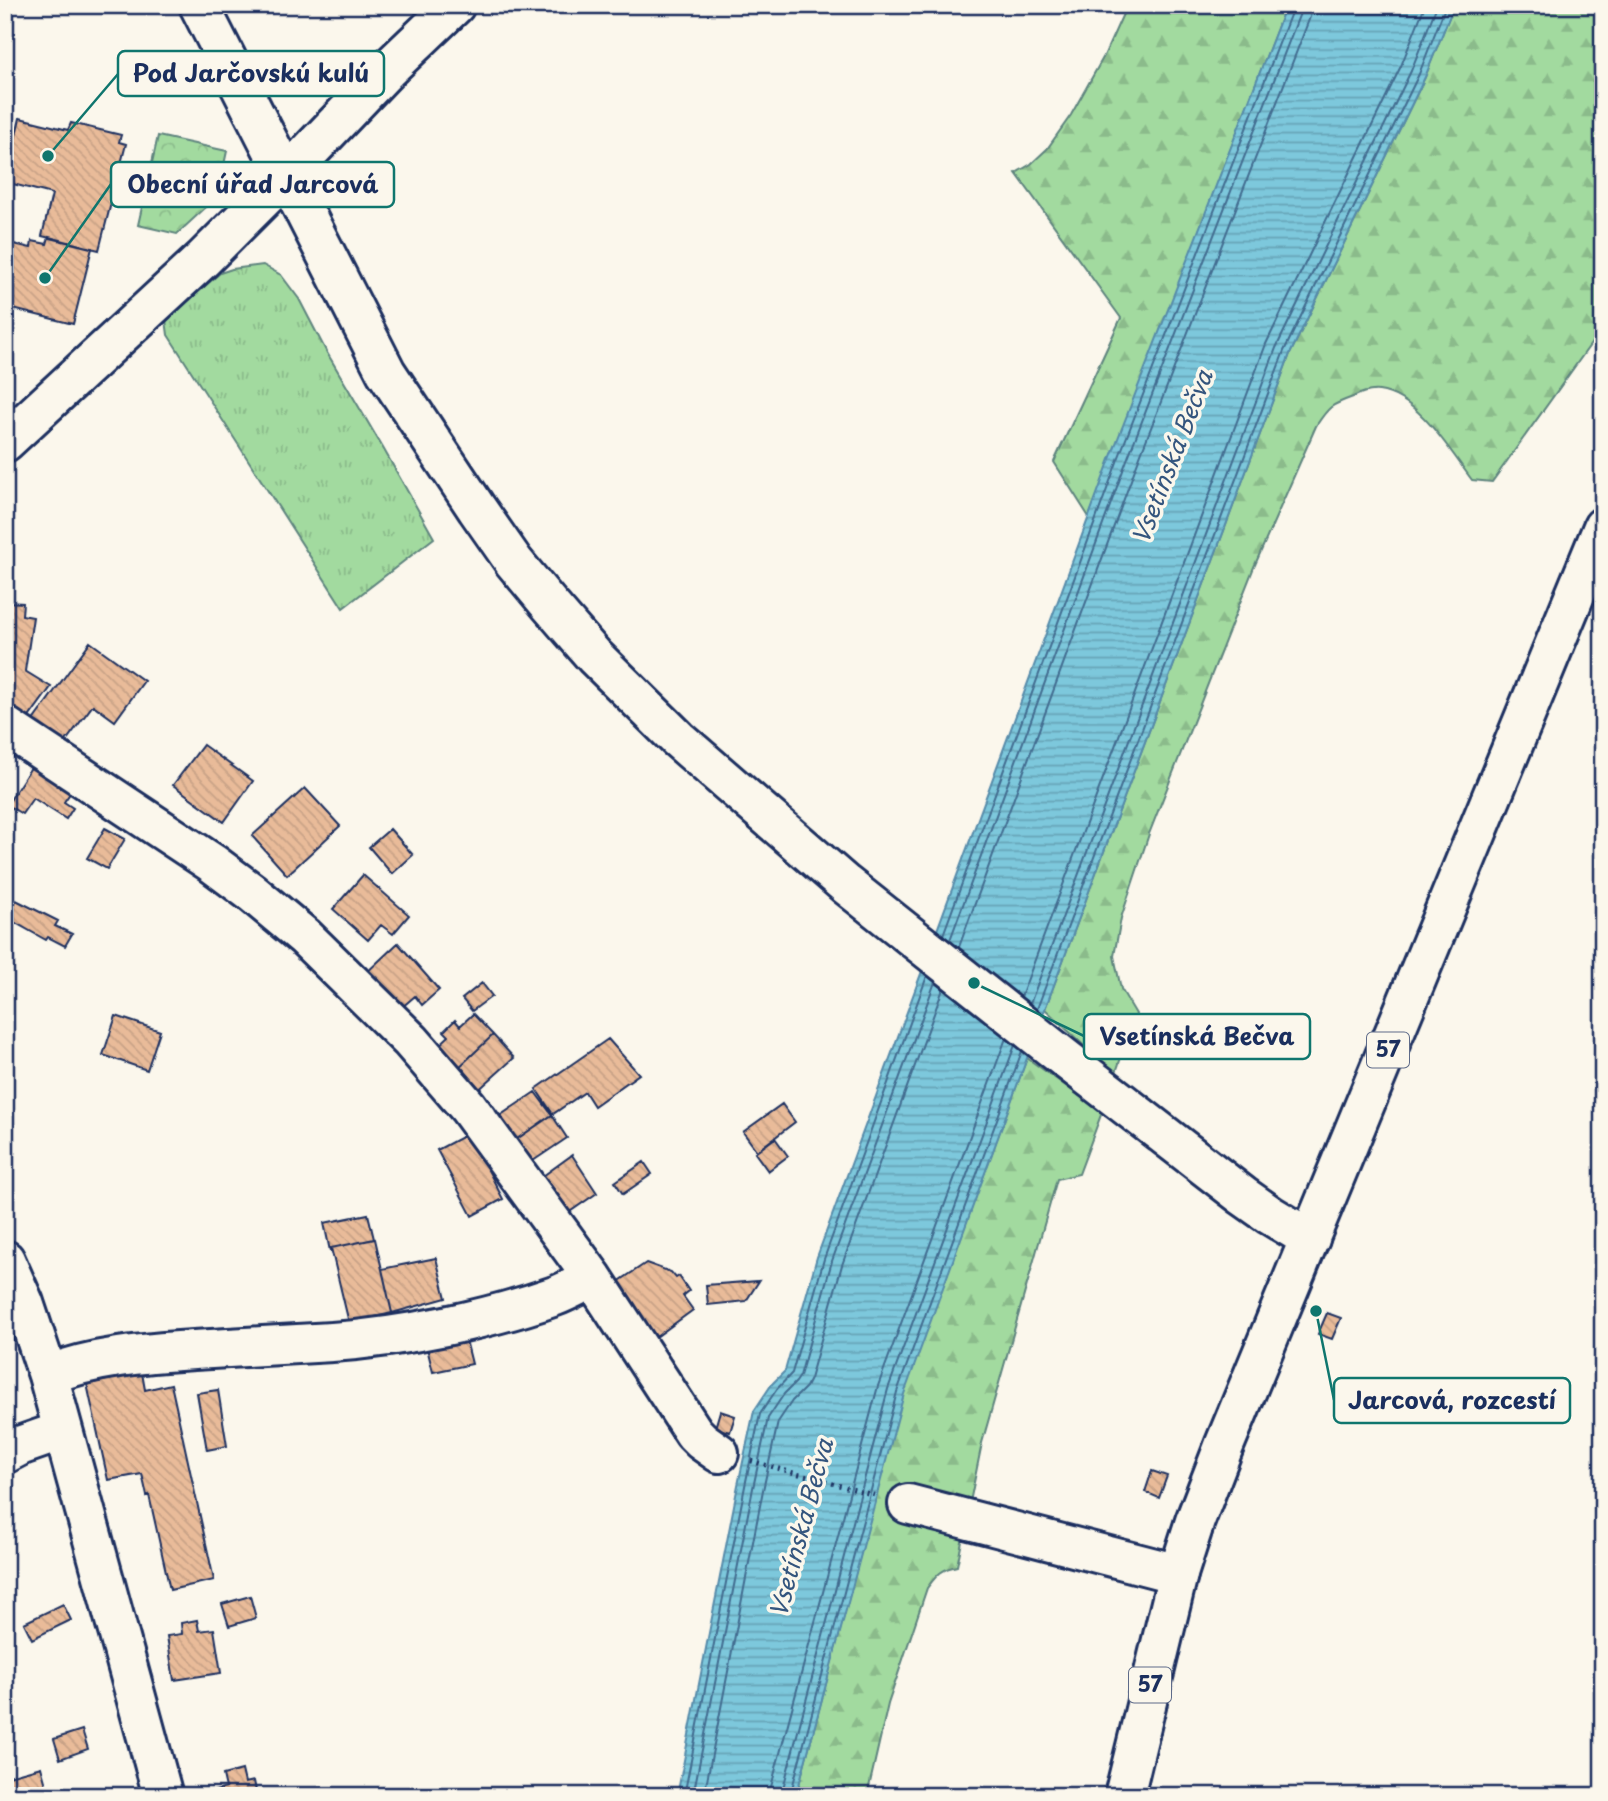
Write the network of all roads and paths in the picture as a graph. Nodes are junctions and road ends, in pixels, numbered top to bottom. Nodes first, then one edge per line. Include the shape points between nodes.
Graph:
1 (199, 5) edge
2 (455, 5) edge
3 (286, 177) junction
4 (5, 442) edge
5 (1603, 527) edge
6 (5, 726) edge
7 (1310, 1238) junction
8 (5, 1260) edge
9 (593, 1278) junction
10 (48, 1375) junction
11 (62, 1431) junction
12 (719, 1453) joint
13 (5, 1454) edge
14 (908, 1504) joint
15 (1178, 1574) junction
16 (163, 1796) edge
17 (1124, 1796) edge

1 - 3 street
2 - 3 street
3 - 4 street
3 - 7 street via 386,372 432,444 514,562 596,657 719,777 845,884 1243,1196
5 - 7 street, 57
6 - 9 street via 212,863 305,937 449,1084
7 - 15 street, 57 via 1224,1446
8 - 10 street
9 - 10 street via 528,1305 416,1331 333,1342 158,1353 86,1363
9 - 12 street via 694,1433
10 - 11 street
11 - 13 street
11 - 16 street
12 - 14 path
14 - 15 street
15 - 17 street, 57

